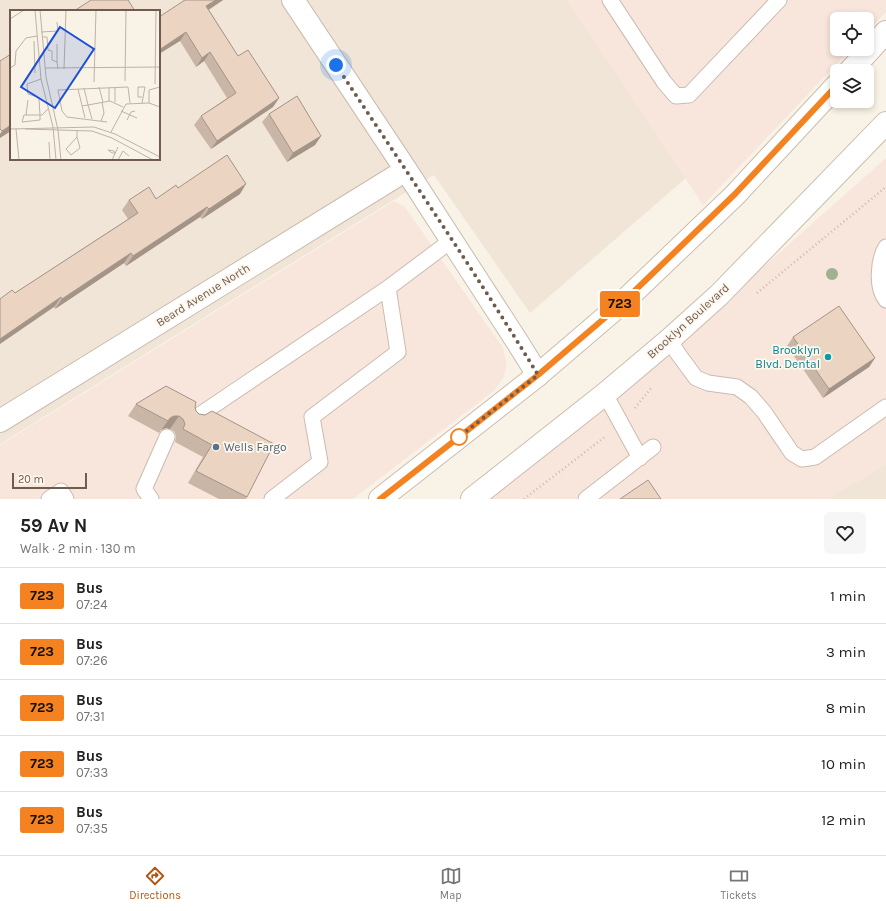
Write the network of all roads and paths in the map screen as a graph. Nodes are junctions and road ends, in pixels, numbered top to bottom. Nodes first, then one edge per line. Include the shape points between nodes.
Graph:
1 (293, 0) edge
2 (610, 0) edge
3 (779, 0) edge
4 (886, 32) edge
5 (856, 64) edge
6 (830, 92) edge
7 (886, 123) edge
8 (406, 170) junction
9 (452, 240) junction
10 (886, 247) edge
11 (388, 288) junction
12 (886, 300) edge
13 (669, 340) junction
14 (538, 375) junction
15 (605, 394) junction
16 (886, 407) edge
17 (195, 418) edge
18 (0, 421) edge
19 (166, 437) edge
20 (653, 447) dead end
21 (640, 458) junction
22 (49, 499) edge
23 (66, 499) edge
24 (150, 499) edge
25 (272, 499) edge
26 (380, 499) edge
27 (472, 499) edge
28 (586, 499) edge

1 - 8 main road
2 - 3 lane via 676,96 689,95
4 - 5 main road
6 - 14 main road via 695,234 621,304
7 - 13 main road, Brooklyn Boulevard via 719,295
8 - 9 main road
8 - 18 main road, Beard Avenue North
9 - 11 lane
9 - 14 main road
10 - 12 lane via 879,275 882,294
11 - 17 lane
11 - 25 lane via 398,352 312,416 320,462
13 - 15 main road, Brooklyn Boulevard
13 - 16 lane via 696,378 708,383 737,387 751,397 792,453 802,459 815,457
14 - 26 main road
15 - 21 lane
15 - 27 main road, Brooklyn Boulevard
19 - 24 lane via 144,489
20 - 21 lane
21 - 28 lane
22 - 23 lane via 61,491

